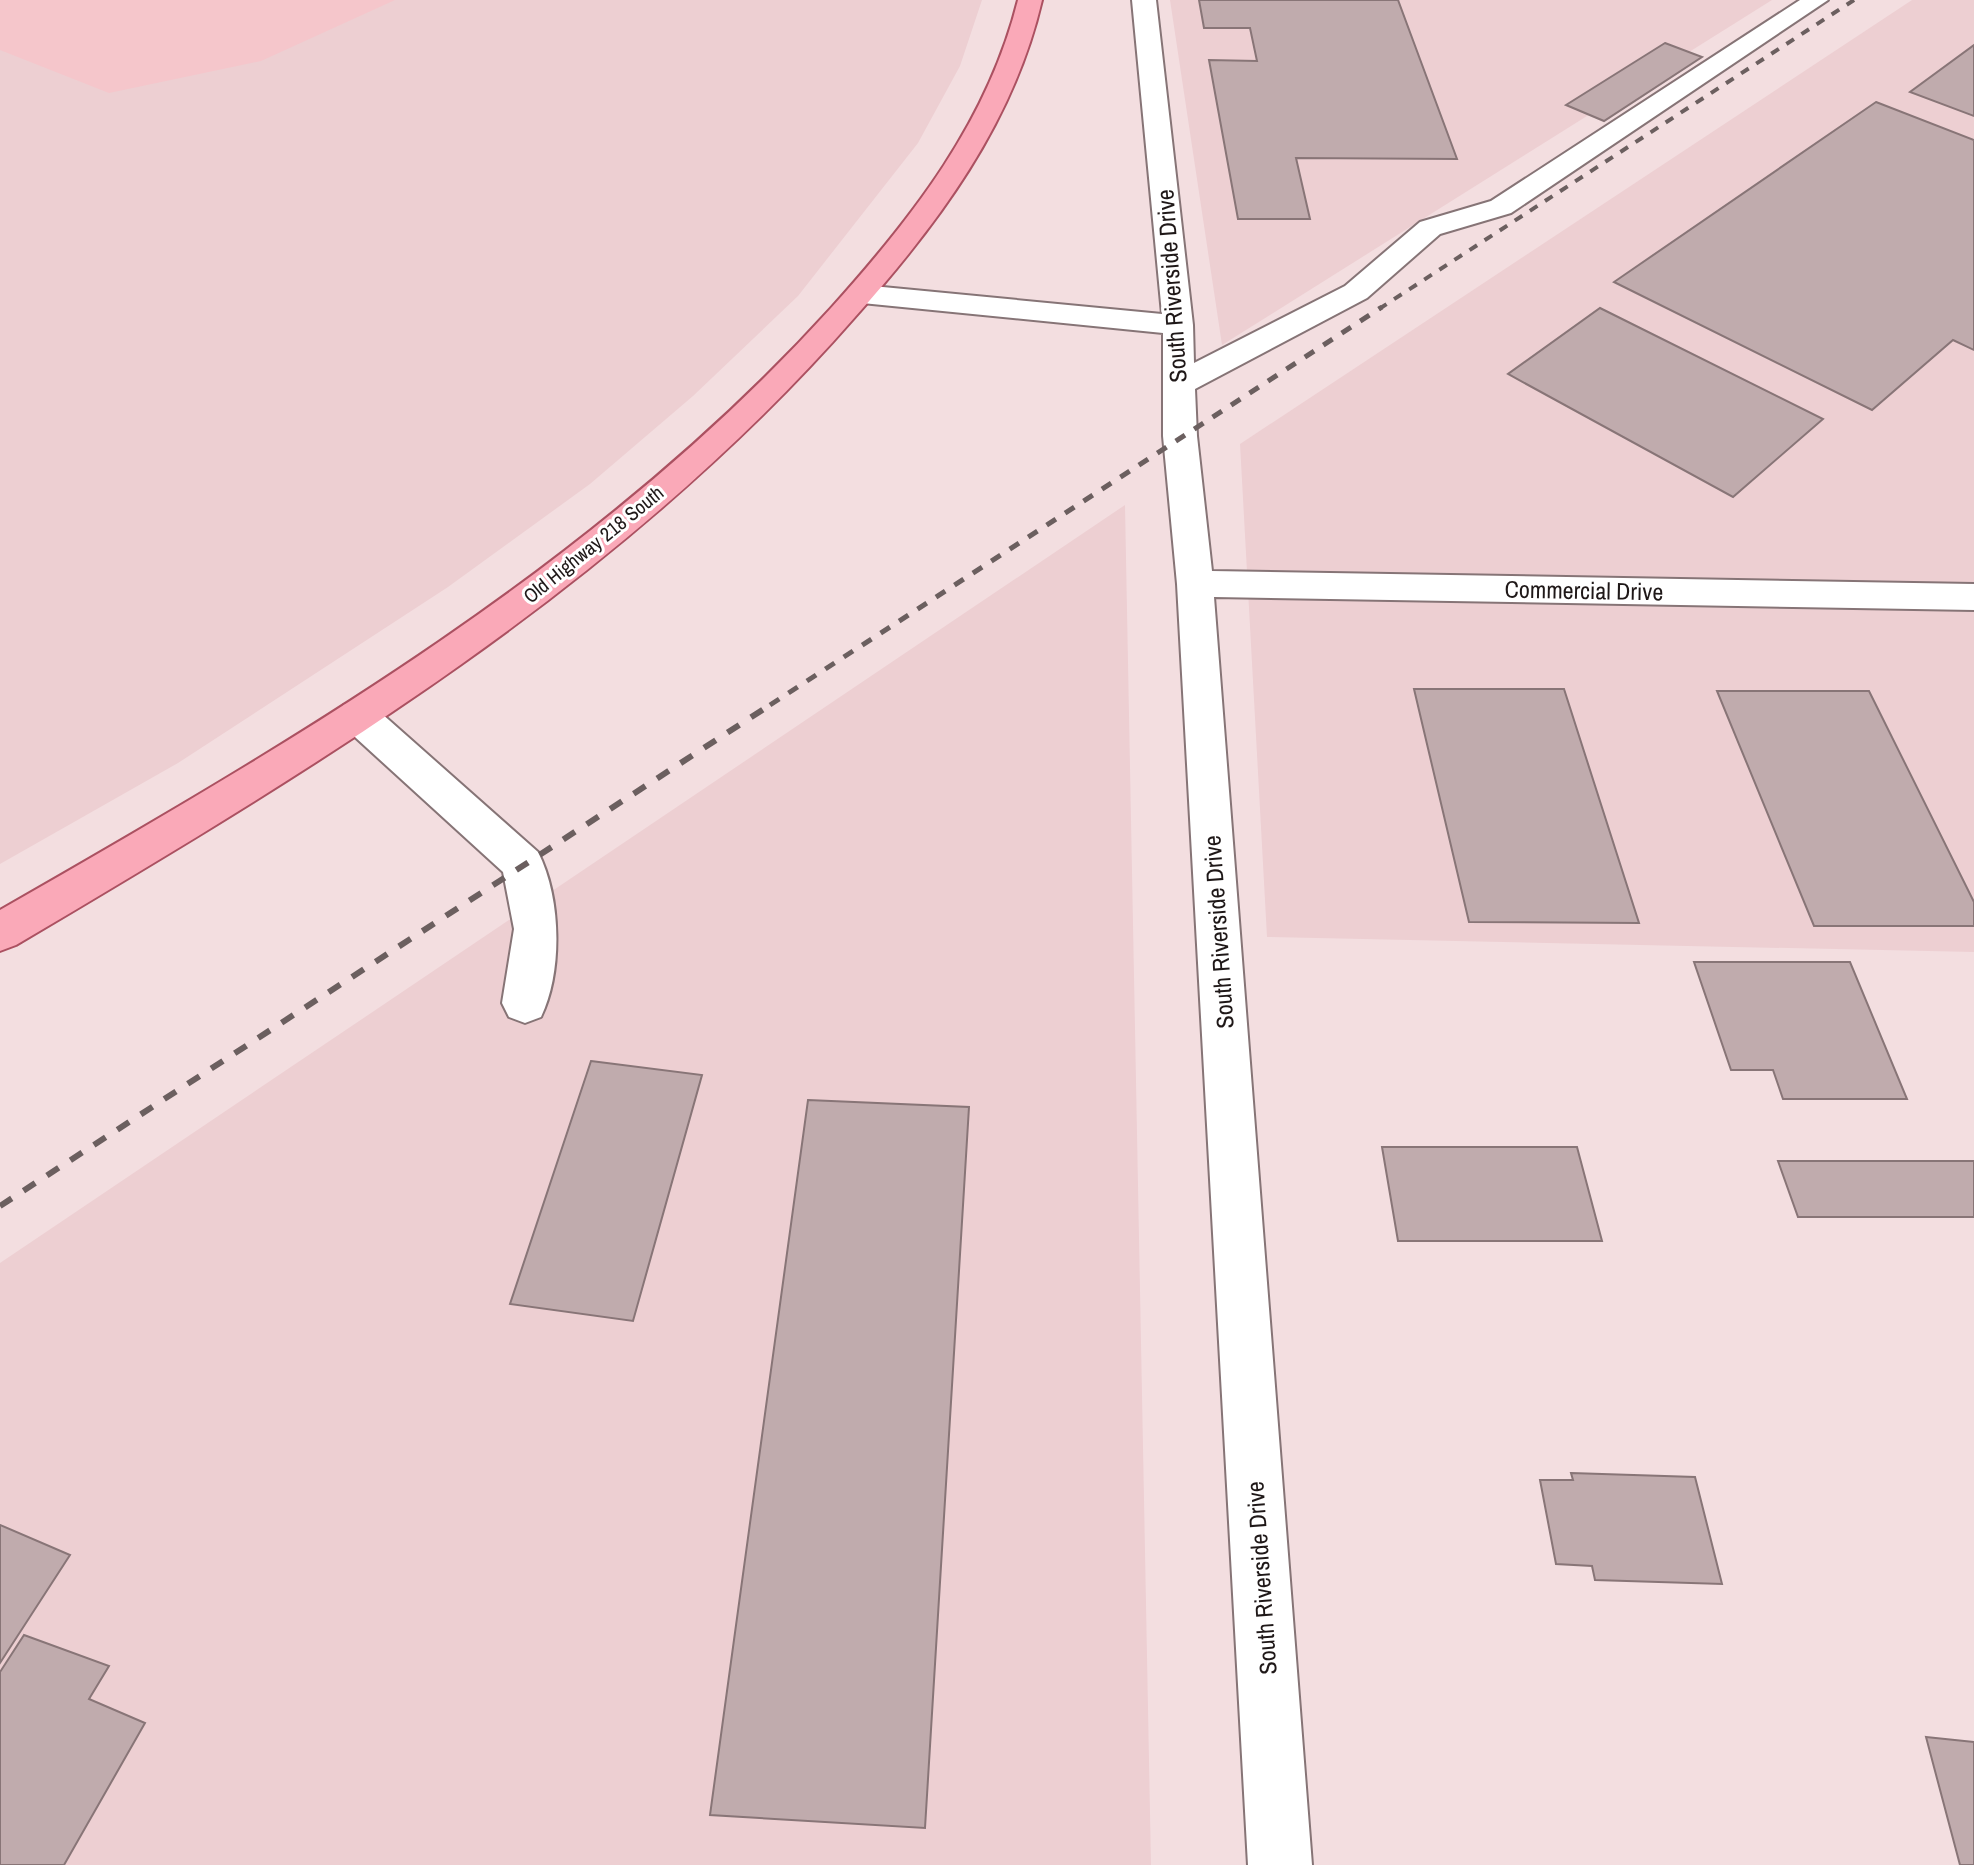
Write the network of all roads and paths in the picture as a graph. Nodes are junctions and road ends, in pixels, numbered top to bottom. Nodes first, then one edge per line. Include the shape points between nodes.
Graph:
1 (1030, 0) edge
2 (1144, 0) edge
3 (1816, 0) edge
4 (862, 294) junction
5 (1178, 325) junction
6 (1179, 384) junction
7 (1195, 584) junction
8 (1974, 597) edge
9 (358, 716) junction
10 (0, 932) edge
11 (525, 1003) dead end
12 (1280, 1865) edge

1 - 4 main road, Old Highway 218 South via 982,126 934,206
2 - 5 street, South Riverside Drive
3 - 6 street via 1501,207 1430,228 1356,292
4 - 5 street
4 - 9 main road, Old Highway 218 South via 743,415 622,525
5 - 6 street, South Riverside Drive
6 - 7 street, South Riverside Drive
7 - 8 street, Commercial Drive
7 - 12 street, South Riverside Drive
9 - 10 main road, Old Highway 218 South
9 - 11 street via 523,864 536,929

